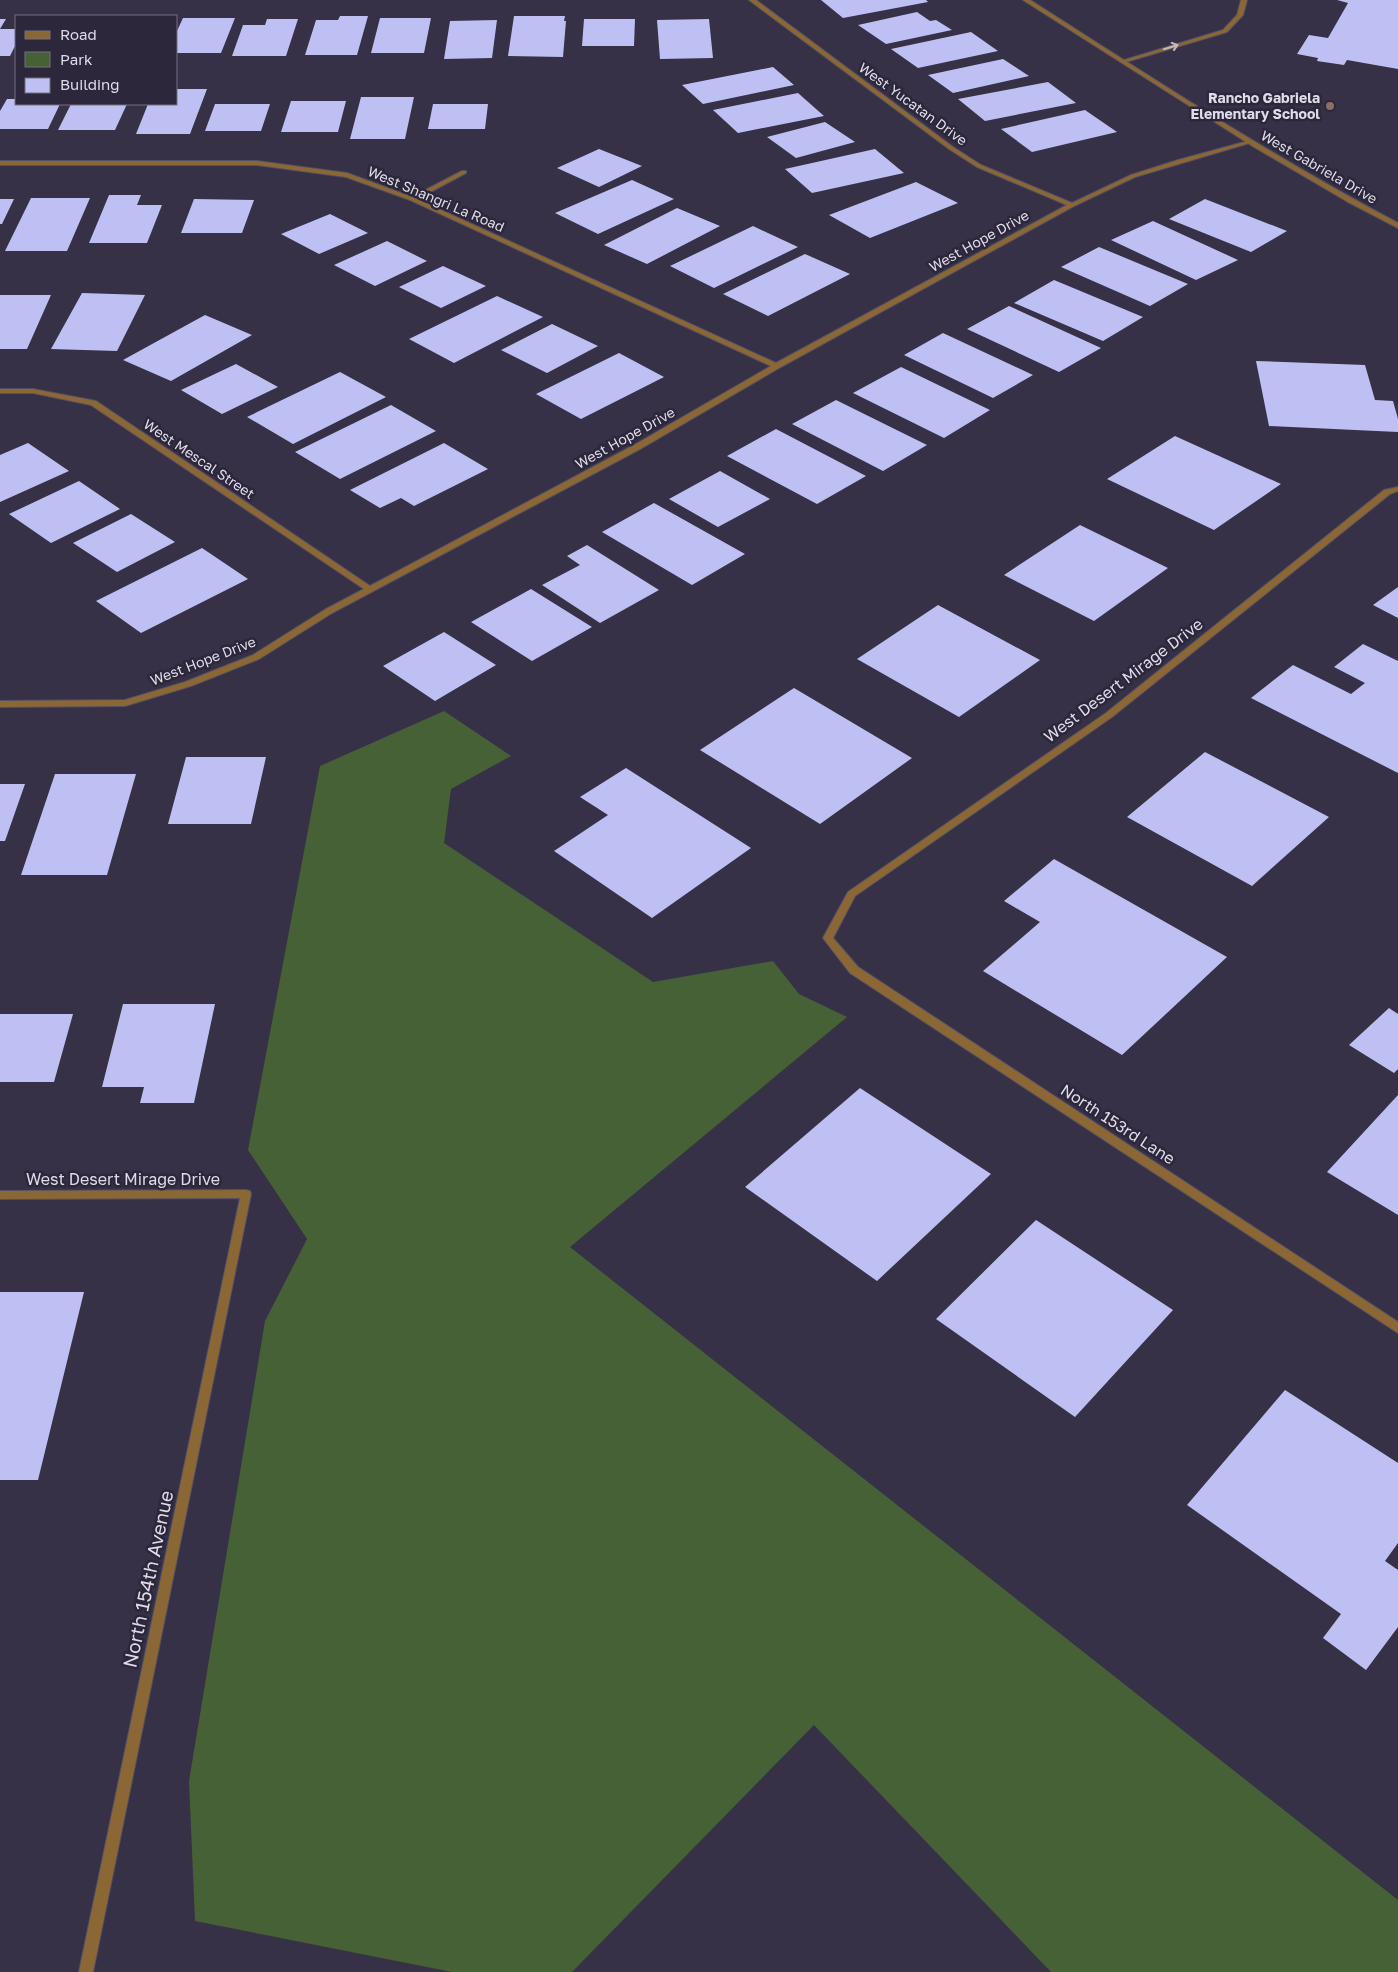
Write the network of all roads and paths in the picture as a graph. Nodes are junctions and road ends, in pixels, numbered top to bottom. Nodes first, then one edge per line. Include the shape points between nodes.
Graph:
1 (752, 0) edge
2 (1026, 0) edge
3 (1244, 0) edge
4 (1124, 61) junction
5 (1250, 142) junction
6 (0, 163) edge
7 (464, 172) dead end
8 (412, 199) junction
9 (1072, 205) junction
10 (1398, 226) edge
11 (776, 366) junction
12 (0, 391) edge
13 (1398, 489) edge
14 (370, 590) junction
15 (0, 704) edge
16 (828, 938) joint
17 (246, 1194) joint
18 (0, 1195) edge
19 (1398, 1328) edge
20 (86, 1972) edge

1 - 9 street, West Yucatan Drive via 979,166
2 - 4 street, West Gabriela Drive
4 -> 3 street via 1225,31 1240,15
4 - 5 street, West Gabriela Drive
5 - 9 street, West Hope Drive via 1133,176
5 - 10 street, West Gabriela Drive
6 - 8 street, West Shangri La Road via 257,163 346,175
7 - 8 street
8 - 11 street, West Shangri La Road
9 - 11 street, West Hope Drive
11 - 14 street, West Hope Drive via 639,446
12 - 14 street, West Mescal Street via 33,391 93,403
13 - 16 street, West Desert Mirage Drive via 1387,492 1109,715 851,894
14 - 15 street, West Hope Drive via 329,611 256,657 188,684 125,703
16 - 19 street, North 153rd Lane via 854,970
17 - 18 street, West Desert Mirage Drive
17 - 20 street, North 154th Avenue

